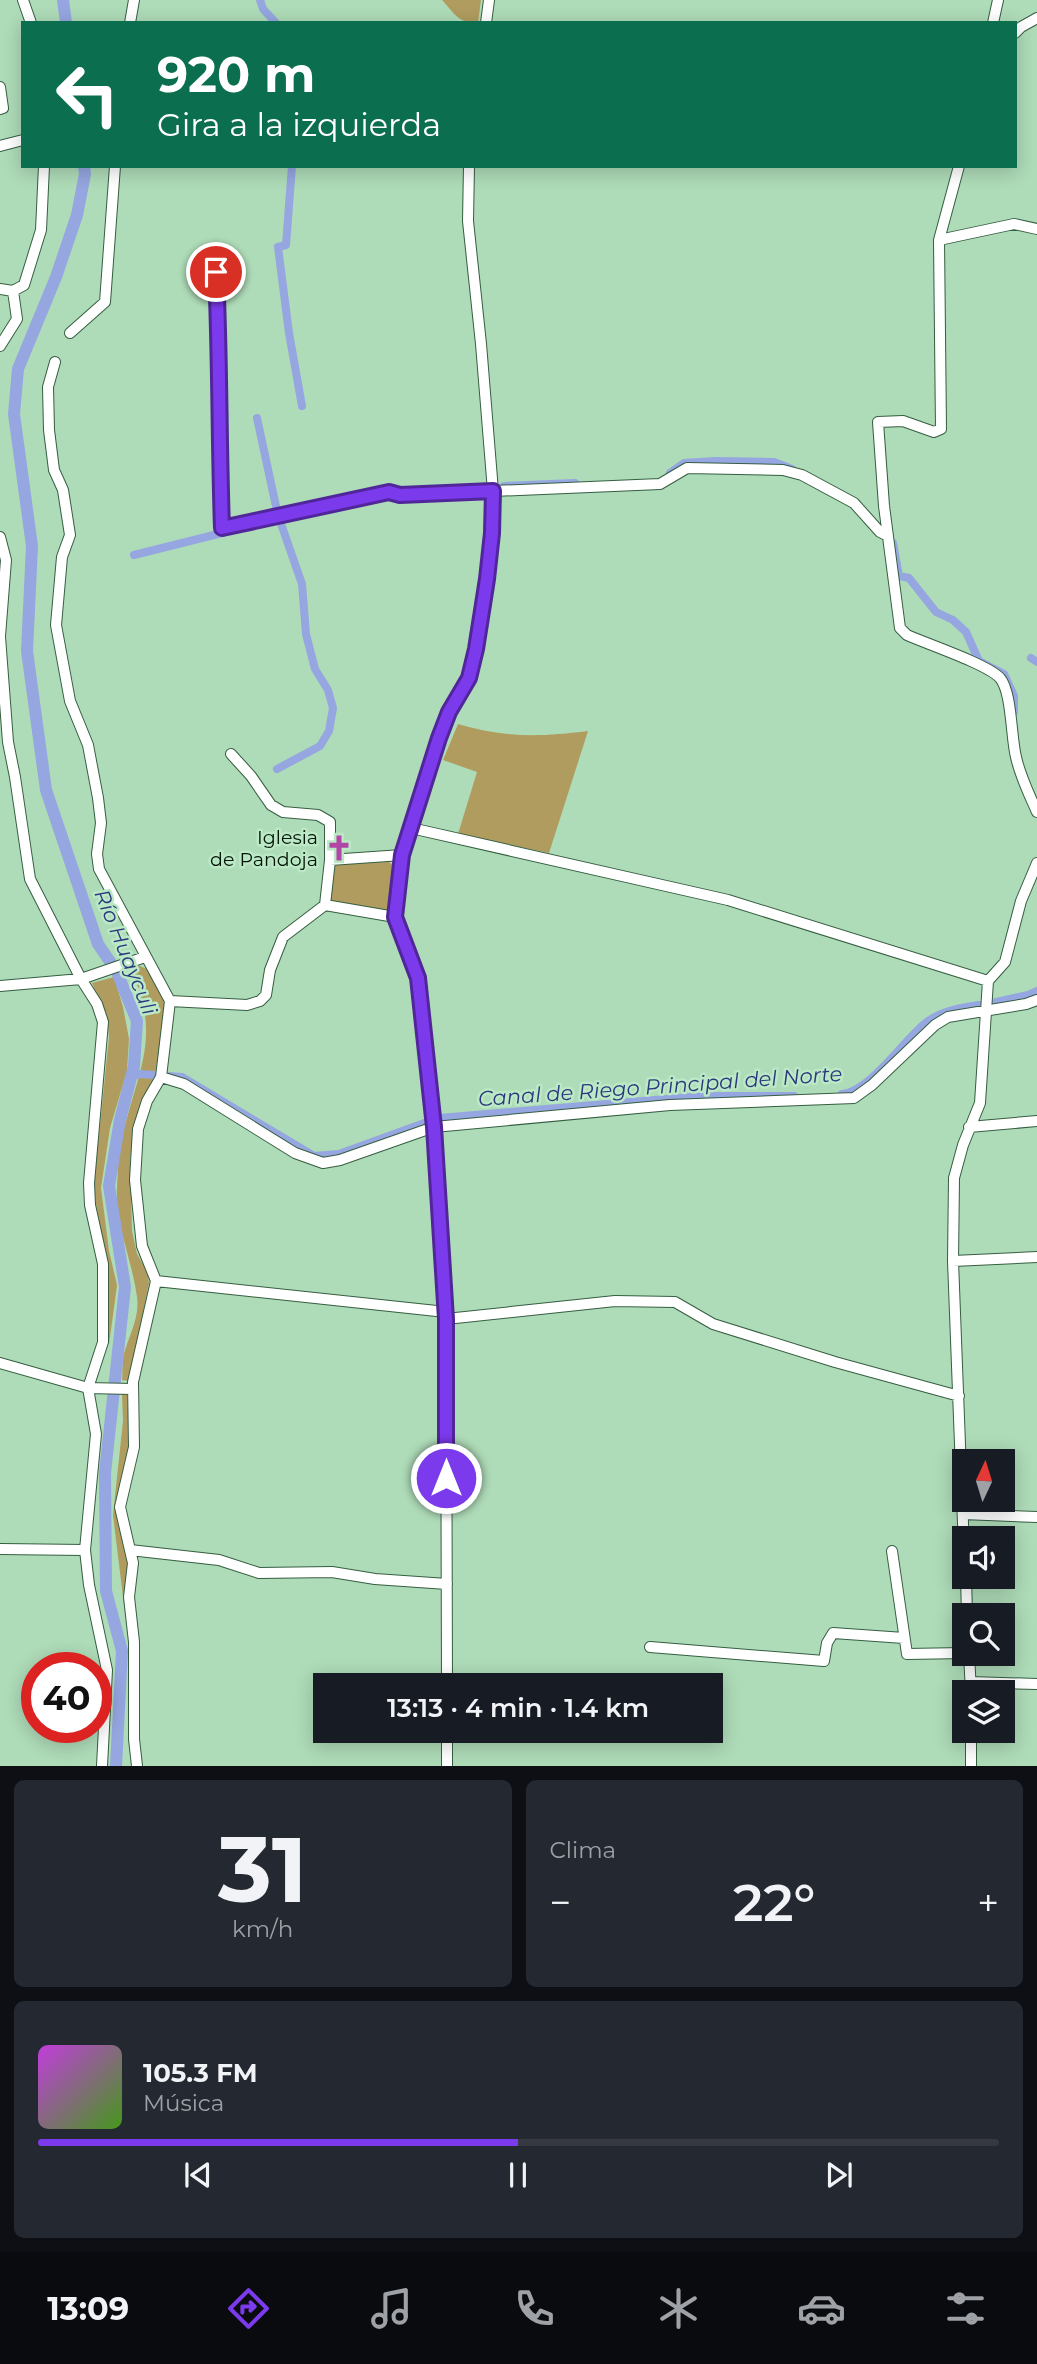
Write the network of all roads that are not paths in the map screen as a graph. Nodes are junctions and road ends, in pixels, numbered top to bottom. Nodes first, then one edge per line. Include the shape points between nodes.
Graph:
1 (23, 0) edge
2 (134, 0) edge
3 (489, 0) edge
4 (998, 0) edge
5 (1037, 18) edge
6 (30, 21) edge
7 (130, 21) edge
8 (486, 21) edge
9 (993, 21) edge
10 (1017, 31) edge
11 (0, 87) edge
12 (0, 109) edge
13 (21, 141) edge
14 (0, 146) edge
15 (44, 168) edge
16 (116, 168) edge
17 (469, 168) edge
18 (958, 168) edge
19 (1037, 229) edge
20 (939, 240) junction
21 (216, 272) dead end
22 (0, 289) edge
23 (13, 291) junction
24 (70, 333) dead end
25 (0, 346) edge
26 (55, 362) dead end
27 (493, 491) junction
28 (888, 536) junction
29 (0, 537) edge
30 (0, 637) edge
31 (231, 754) dead end
32 (1037, 812) edge
33 (411, 828) junction
34 (402, 855) junction
35 (330, 860) junction
36 (1037, 863) edge
37 (325, 905) junction
38 (395, 917) junction
39 (145, 957) junction
40 (81, 979) junction
41 (988, 981) junction
42 (0, 986) edge
43 (1037, 1000) edge
44 (170, 1001) junction
45 (984, 1011) junction
46 (161, 1077) junction
47 (1037, 1121) edge
48 (434, 1127) junction
49 (969, 1127) junction
50 (1037, 1257) edge
51 (953, 1261) junction
52 (156, 1281) junction
53 (446, 1315) junction
54 (0, 1363) edge
55 (93, 1387) junction
56 (128, 1389) junction
57 (959, 1396) junction
58 (963, 1514) junction
59 (1037, 1517) edge
60 (963, 1526) edge
61 (0, 1549) edge
62 (85, 1550) junction
63 (130, 1550) junction
64 (892, 1550) dead end
65 (447, 1584) junction
66 (904, 1638) junction
67 (650, 1647) dead end
68 (952, 1654) edge
69 (447, 1673) edge
70 (1037, 1684) edge
71 (1015, 1685) edge
72 (447, 1743) edge
73 (971, 1743) edge
74 (102, 1766) edge
75 (137, 1766) edge
76 (447, 1766) edge
77 (971, 1766) edge

1 - 6 street
2 - 7 street
3 - 8 street
4 - 9 street
5 - 10 street
11 - 12 street
13 - 14 street
15 - 23 street via 41,230 24,285
16 - 24 street via 105,302
17 - 27 street via 468,220
18 - 20 street
19 - 20 street via 1014,224
20 - 28 street via 941,429 934,432 903,421 878,422
21 - 27 street via 222,528 389,492
22 - 23 street
23 - 25 street via 17,320
26 - 39 street via 48,387 49,430 70,535 62,557 56,625 70,701 88,745 98,798 99,869
27 - 28 street via 660,484 687,468 783,470 854,503
27 - 33 street via 487,579 469,678 449,712
28 - 32 street via 900,628 1000,679 1008,699 1015,755
29 - 30 street via 6,560
30 - 40 street via 8,742 30,879
31 - 35 street via 271,805 330,822
33 - 34 street
33 - 41 street via 728,900
34 - 35 street
34 - 38 street
35 - 37 street
36 - 41 street via 1021,901 1005,962
37 - 38 street
37 - 44 street via 283,937 266,995 260,1001 247,1005
38 - 48 street via 418,978
39 - 40 street
39 - 44 street
40 - 42 street
40 - 55 street via 103,1022 89,1183 103,1264 103,1342
41 - 45 street
43 - 45 street
44 - 46 street
45 - 48 street via 948,1017 935,1025 854,1098 670,1105
45 - 49 street via 980,1103
46 - 48 street via 184,1084 295,1153 323,1163
46 - 52 street via 138,1129 135,1180 142,1246
47 - 49 street
48 - 53 street
49 - 51 street via 954,1178
50 - 51 street
51 - 57 street
52 - 53 street
52 - 56 street
53 - 57 street via 615,1301 675,1301 713,1324
53 - 65 street
54 - 55 street
55 - 56 street
55 - 62 street via 96,1434
56 - 63 street via 134,1447 120,1507
57 - 58 street
58 - 59 street
58 - 60 street
61 - 62 street
62 - 74 street via 107,1670
63 - 65 street via 219,1560 259,1573 332,1572
63 - 75 street
64 - 66 street
65 - 69 street
66 - 67 street via 834,1633 824,1661
66 - 68 street via 906,1654
70 - 71 street
72 - 76 street
73 - 77 street

